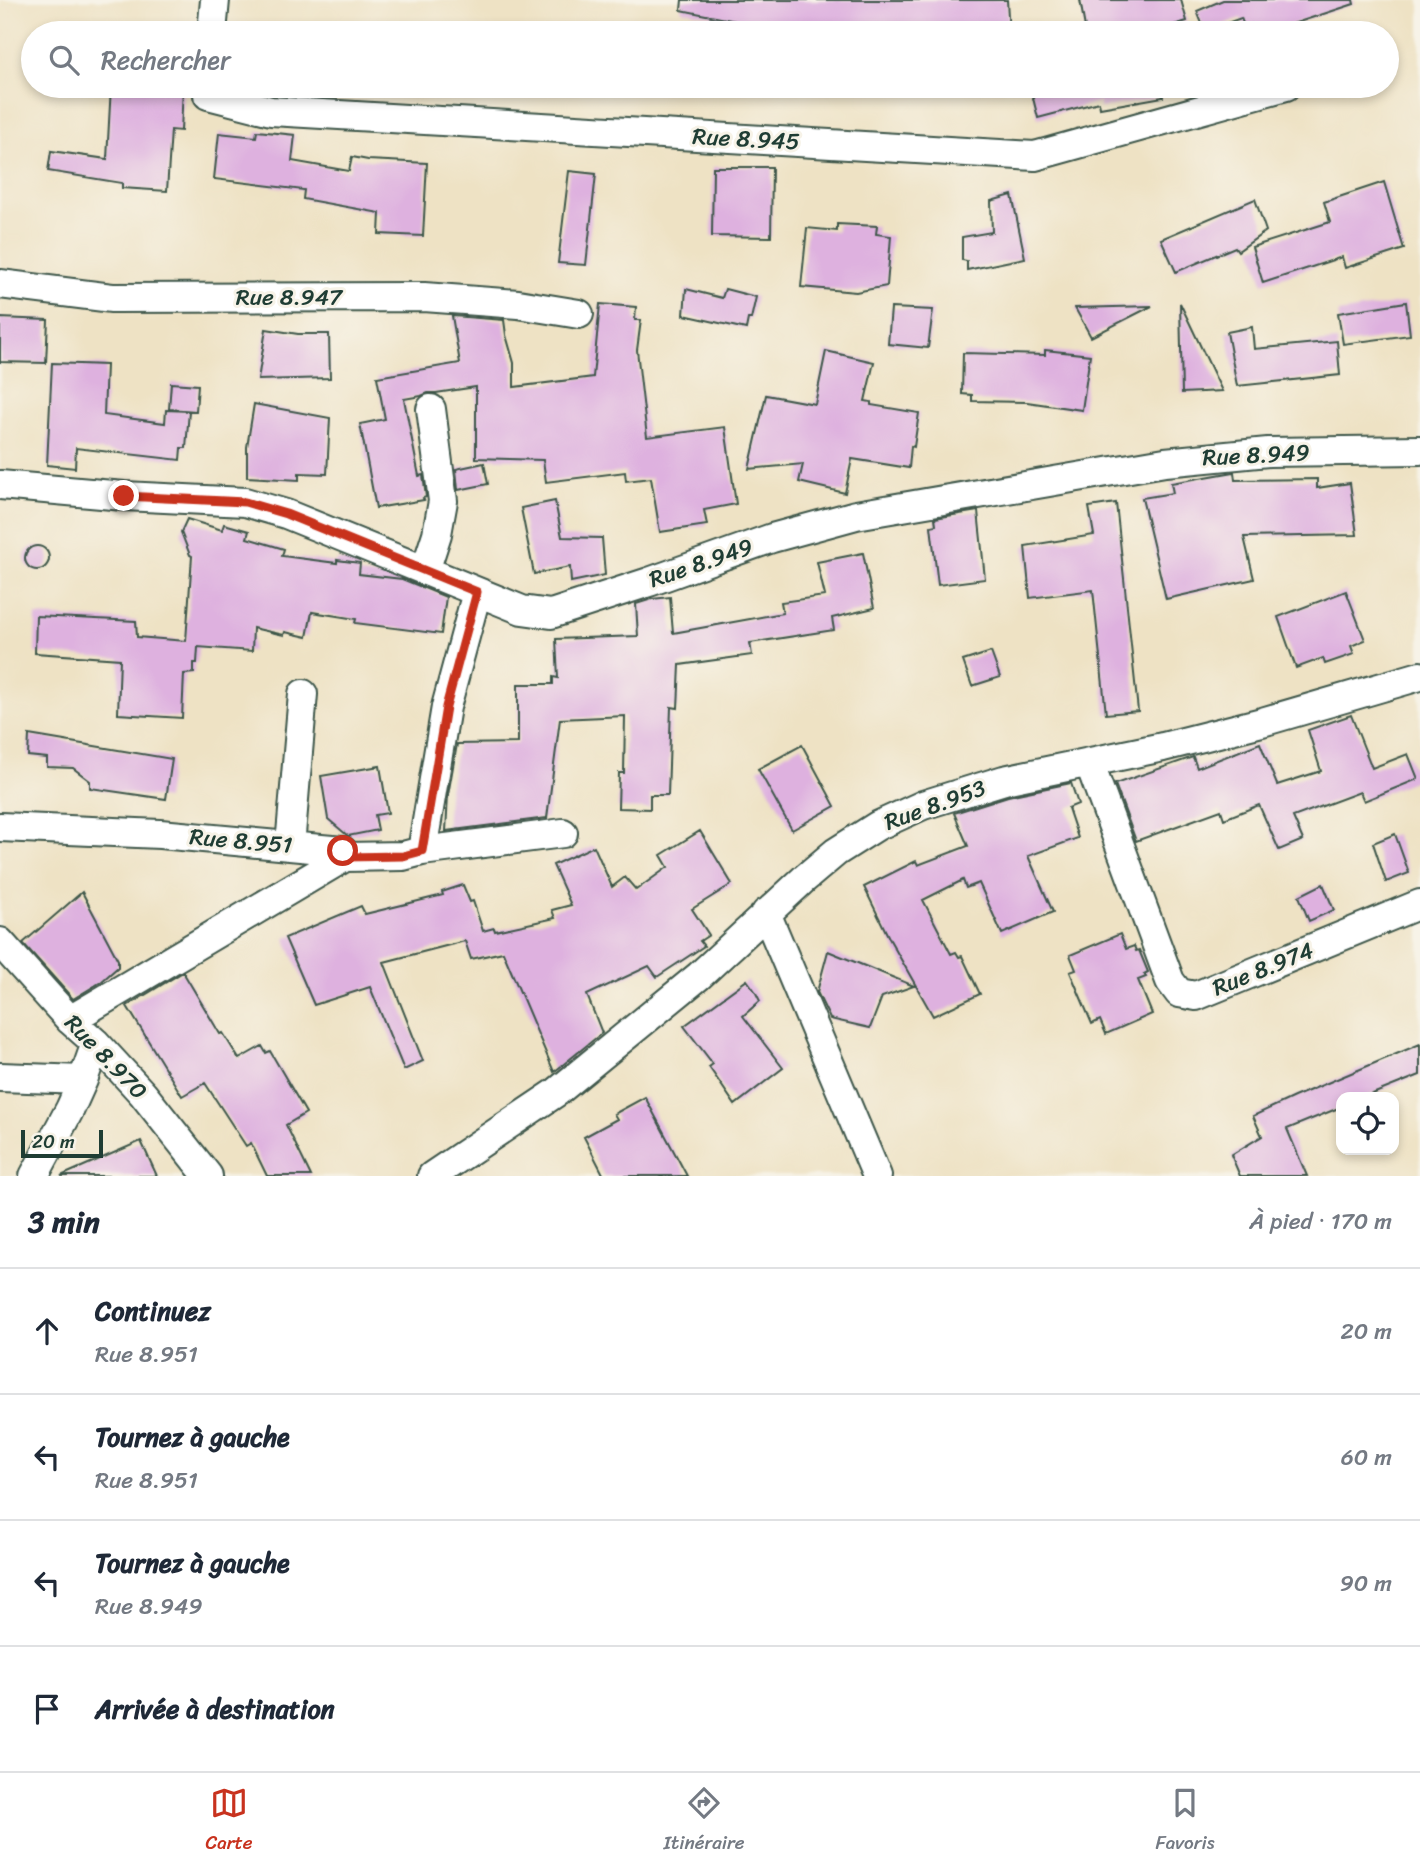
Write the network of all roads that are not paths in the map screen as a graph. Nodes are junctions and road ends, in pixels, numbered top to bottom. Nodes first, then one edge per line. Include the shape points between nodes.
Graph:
1 (215, 0) edge
2 (213, 21) edge
3 (223, 98) edge
4 (1243, 98) edge
5 (0, 284) edge
6 (579, 314) dead end
7 (431, 409) dead end
8 (1420, 450) edge
9 (0, 485) edge
10 (425, 571) junction
11 (477, 592) junction
12 (1420, 676) edge
13 (303, 694) dead end
14 (1089, 762) junction
15 (0, 827) edge
16 (563, 833) dead end
17 (290, 846) junction
18 (422, 851) junction
19 (345, 857) junction
20 (1420, 904) edge
21 (766, 913) junction
22 (0, 942) edge
23 (70, 1020) junction
24 (96, 1043) junction
25 (0, 1077) edge
26 (83, 1080) junction
27 (465, 1167) edge
28 (34, 1176) edge
29 (208, 1176) edge
30 (432, 1176) edge
31 (877, 1176) edge

1 - 2 street
3 - 4 street, Rue 8.945 via 271,111 1035,156
5 - 6 street, Rue 8.947 via 112,298 424,297 518,303
7 - 10 street via 443,501
8 - 11 street, Rue 8.949 via 1268,452 1165,462 856,514 551,614 522,610
9 - 10 street, Rue 8.949 via 245,502
10 - 11 street, Rue 8.949
11 - 18 street via 446,707
12 - 14 street, Rue 8.953 via 1250,725
13 - 17 street
14 - 20 street, Rue 8.974 via 1170,981 1179,993 1196,996
14 - 21 street, Rue 8.953 via 1004,780 923,805 877,826 836,852
15 - 17 street, Rue 8.951
16 - 18 street, Rue 8.951
17 - 19 street, Rue 8.951 via 343,851
18 - 19 street, Rue 8.951 via 403,856
19 - 23 street
21 - 27 street, Rue 8.953 via 699,976
21 - 31 street
22 - 23 street, Rue 8.970
23 - 24 street, Rue 8.970
24 - 26 street
24 - 29 street, Rue 8.970
25 - 26 street
26 - 28 street
27 - 30 street, Rue 8.953

